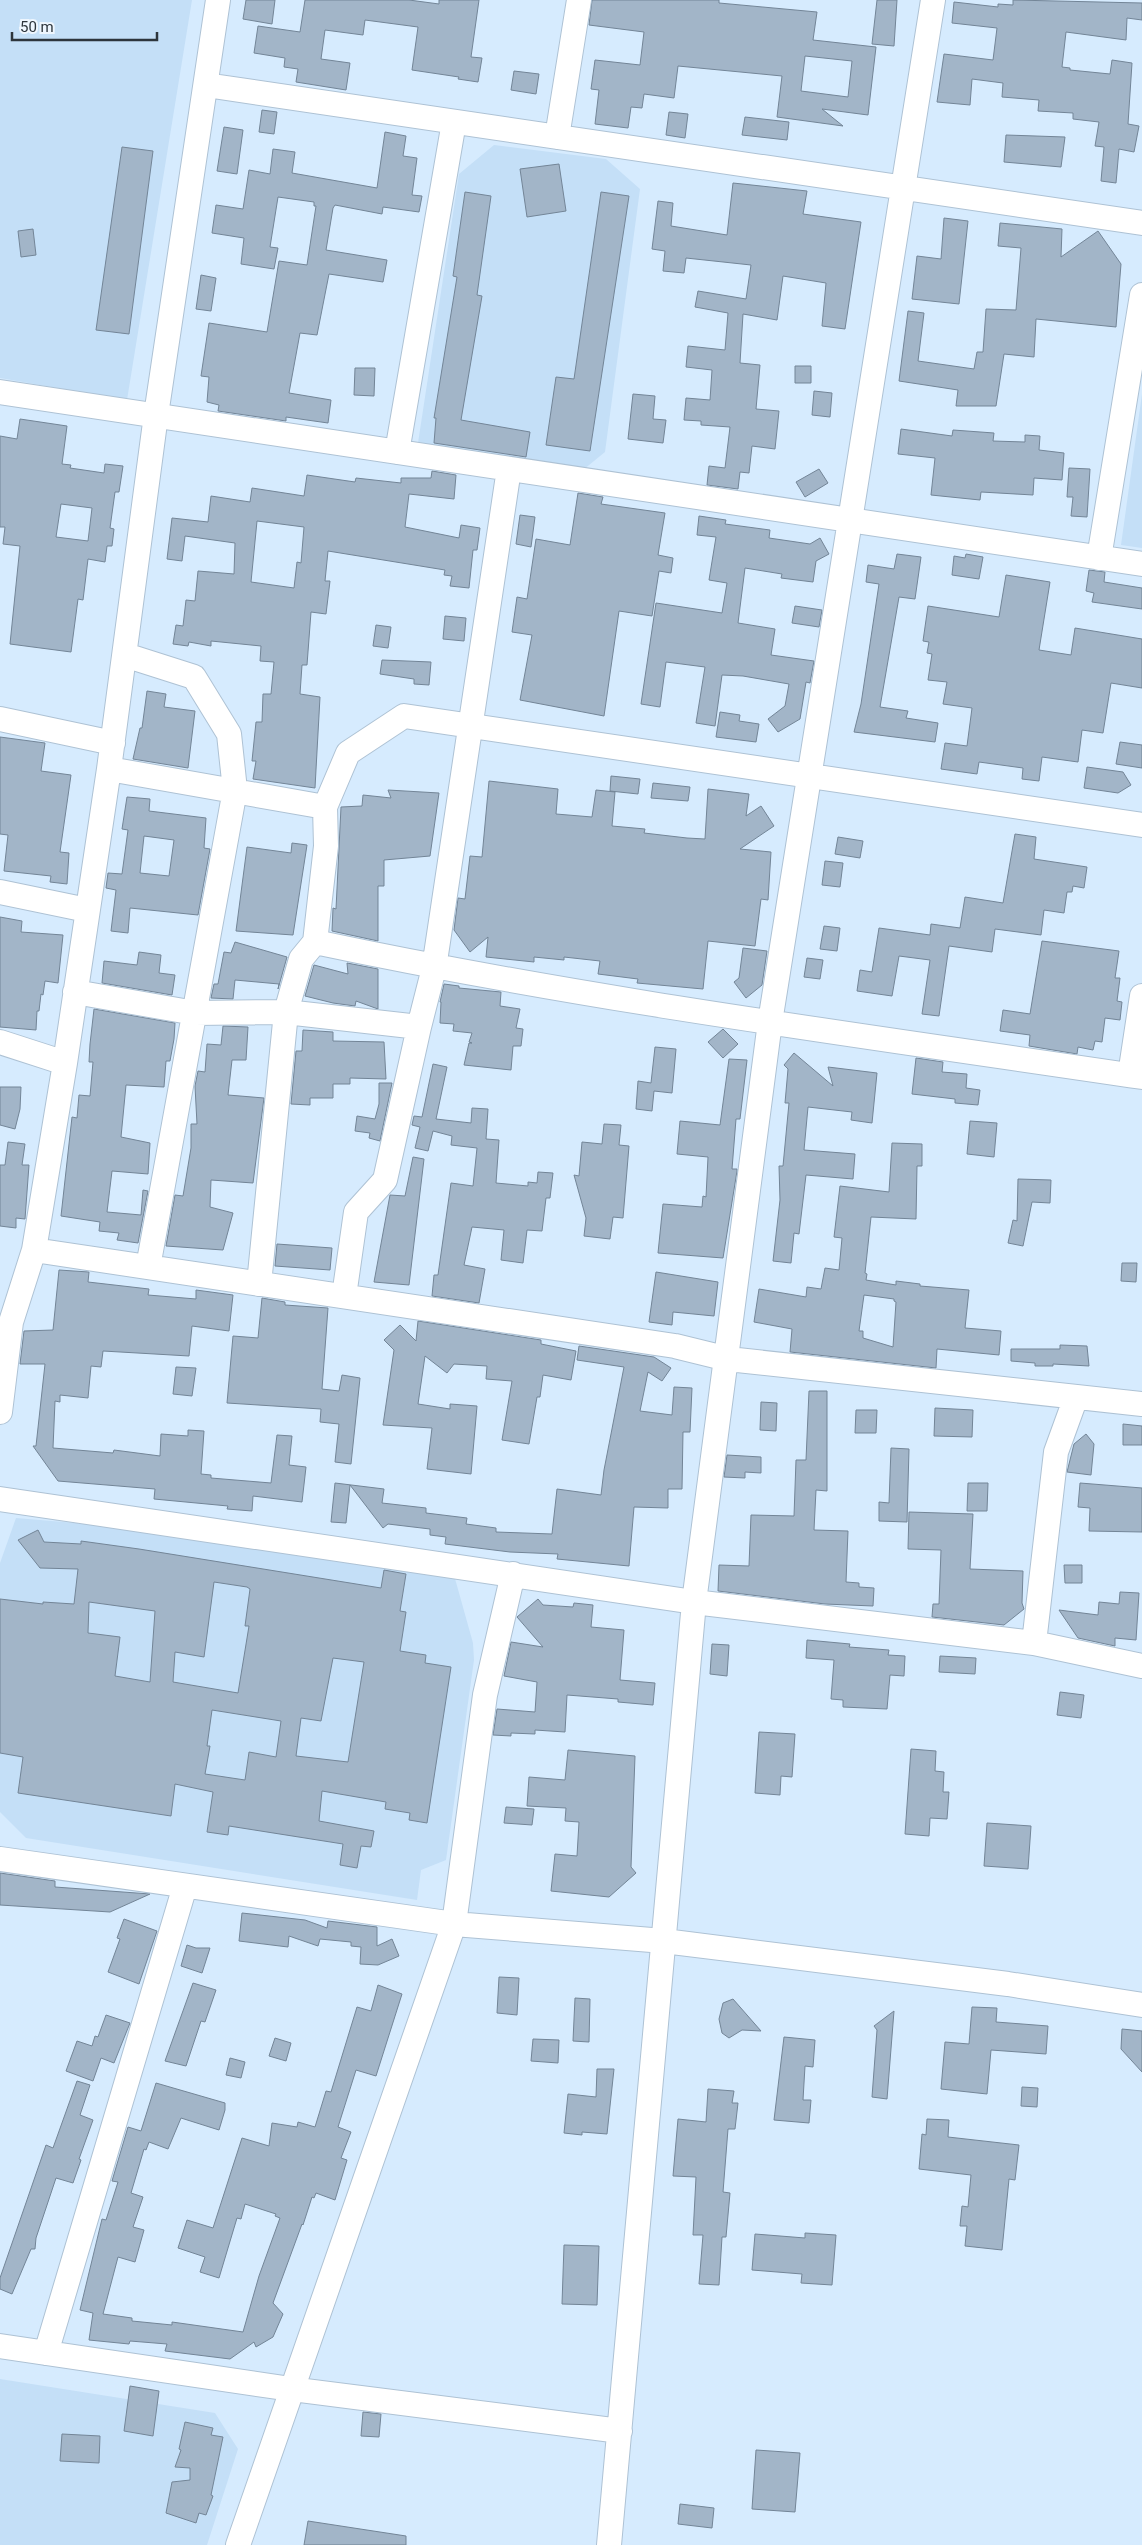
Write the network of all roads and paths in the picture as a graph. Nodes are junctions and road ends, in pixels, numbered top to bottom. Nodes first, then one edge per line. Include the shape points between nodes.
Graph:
1 (218, 0) edge
2 (579, 0) edge
3 (933, 0) edge
4 (206, 85) junction
5 (454, 122) junction
6 (557, 137) junction
7 (903, 188) junction
8 (1142, 224) edge
9 (1142, 295) edge
10 (0, 392) edge
11 (156, 416) junction
12 (397, 452) junction
13 (509, 469) junction
14 (850, 520) junction
15 (1100, 558) junction
16 (1142, 564) edge
17 (125, 655) junction
18 (0, 719) edge
19 (471, 726) junction
20 (113, 743) junction
21 (109, 769) junction
22 (809, 776) junction
23 (235, 790) junction
24 (325, 807) junction
25 (1142, 825) edge
26 (0, 892) edge
27 (87, 910) junction
28 (315, 942) junction
29 (434, 968) junction
30 (75, 992) junction
31 (1142, 996) edge
32 (195, 1012) junction
33 (286, 1012) junction
34 (770, 1022) junction
35 (419, 1027) junction
36 (0, 1042) edge
37 (65, 1063) junction
38 (1136, 1076) edge
39 (34, 1250) junction
40 (148, 1267) junction
41 (259, 1284) junction
42 (344, 1296) junction
43 (728, 1359) junction
44 (1076, 1397) junction
45 (1142, 1404) edge
46 (0, 1412) edge
47 (0, 1499) edge
48 (514, 1574) junction
49 (694, 1602) junction
50 (1034, 1643) junction
51 (1142, 1666) edge
52 (0, 1859) edge
53 (185, 1886) junction
54 (454, 1924) junction
55 (664, 1941) junction
56 (1142, 2005) edge
57 (0, 2346) edge
58 (46, 2353) junction
59 (291, 2389) junction
60 (620, 2431) junction
61 (238, 2545) edge
62 (609, 2545) edge

1 - 4 street
2 - 6 street
3 - 7 street
4 - 5 street
4 - 11 street
5 - 6 street
5 - 12 street
6 - 7 street
7 - 8 street
7 - 14 street
9 - 15 street
10 - 11 street
11 - 12 street
11 - 17 street
12 - 13 street
13 - 14 street
13 - 19 street
14 - 15 street
14 - 22 street
15 - 16 street
17 - 20 street
17 - 23 street via 194,676 229,734
18 - 20 street
19 - 22 street
19 - 24 street via 404,716 348,753
19 - 29 street
20 - 21 street
21 - 23 street
21 - 27 street
22 - 25 street
22 - 34 street
23 - 24 street
23 - 32 street
24 - 28 street via 326,846
26 - 27 street
27 - 30 street
28 - 29 street
28 - 33 street via 301,959
29 - 34 street
29 - 35 street
30 - 32 street
30 - 37 street
31 - 38 street
32 - 33 street
32 - 40 street
33 - 35 street
33 - 41 street
34 - 38 street
34 - 43 street
35 - 42 street via 385,1180 356,1212
36 - 37 street
37 - 39 street
39 - 40 street
39 - 46 street via 11,1322
40 - 41 street
41 - 42 street
42 - 43 street via 675,1346
43 - 44 street
43 - 49 street
44 - 45 street
44 - 50 street via 1056,1452
47 - 48 street
48 - 49 street
48 - 54 street via 485,1695
49 - 50 street
49 - 55 street
50 - 51 street
52 - 53 street
53 - 54 street
53 - 58 street
54 - 55 street
54 - 59 street
55 - 56 street via 1008,1984
55 - 60 street
57 - 58 street
58 - 59 street
59 - 60 street
59 - 61 street
60 - 62 street

